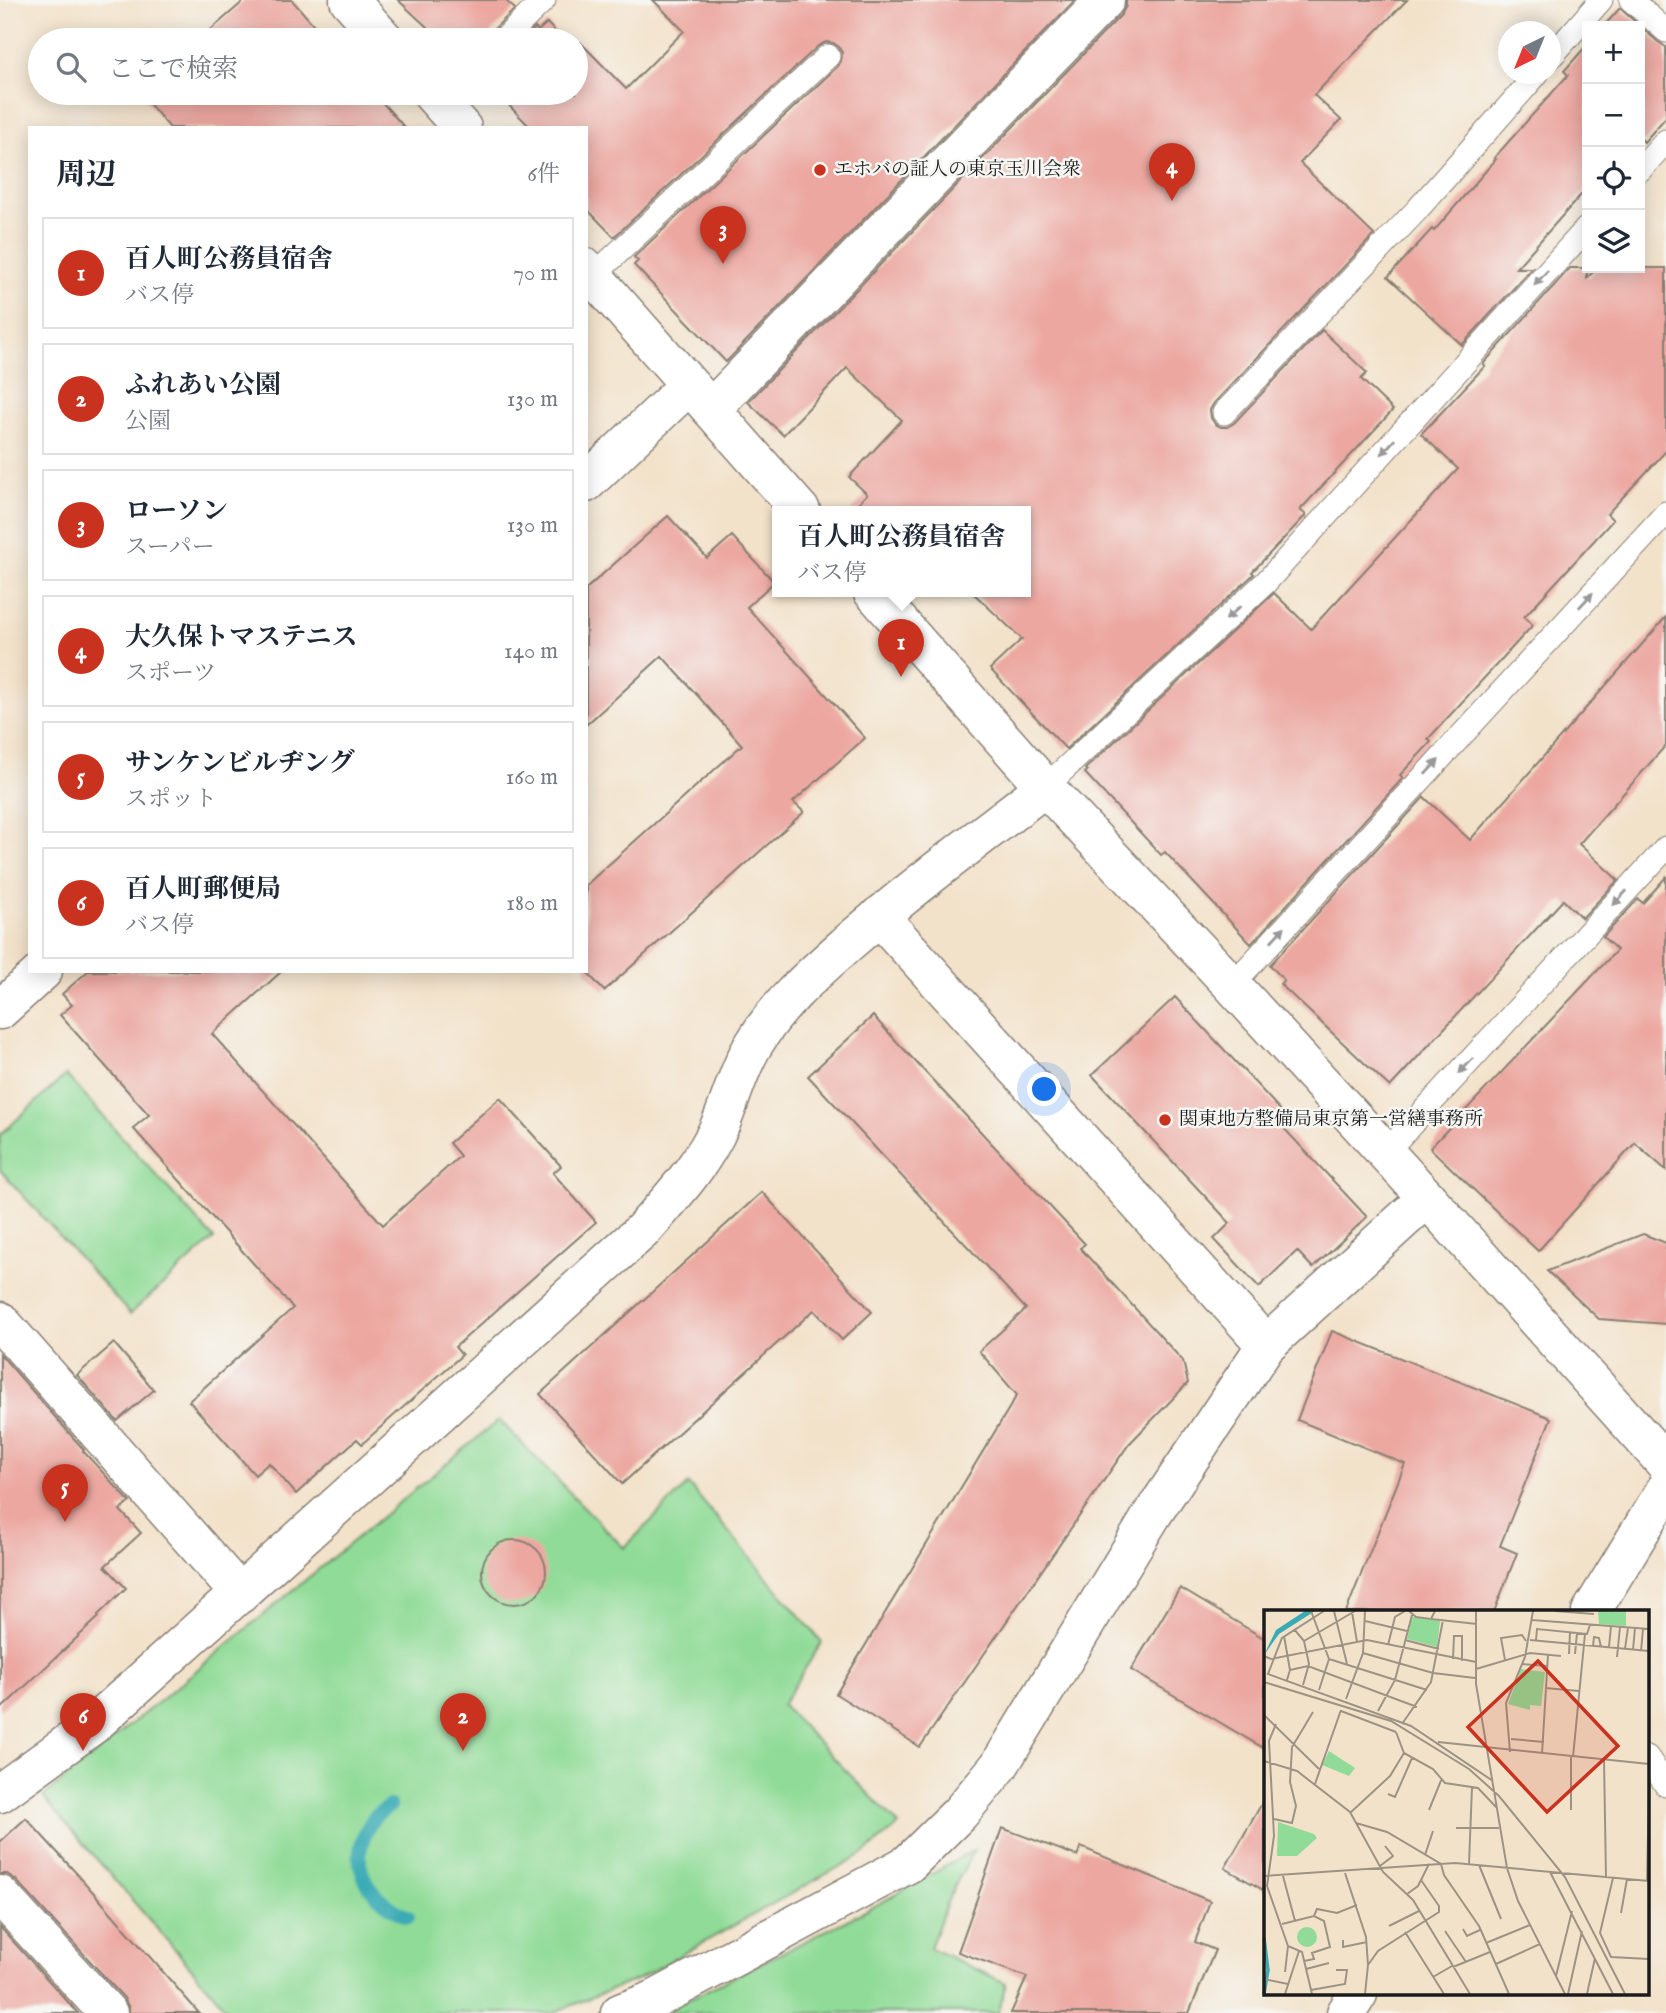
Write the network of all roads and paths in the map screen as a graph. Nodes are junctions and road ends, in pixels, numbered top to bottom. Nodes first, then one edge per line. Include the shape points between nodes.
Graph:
1 (349, 0) edge
2 (544, 0) edge
3 (1105, 0) edge
4 (1601, 0) edge
5 (1631, 0) edge
6 (374, 28) edge
7 (515, 28) edge
8 (1666, 31) edge
9 (1561, 45) edge
10 (828, 56) dead end
11 (1528, 84) edge
12 (1666, 141) edge
13 (1645, 164) edge
14 (1582, 234) edge
15 (590, 272) edge
16 (700, 397) junction
17 (1224, 413) dead end
18 (588, 481) edge
19 (797, 506) edge
20 (1666, 513) edge
21 (877, 597) edge
22 (1045, 788) junction
23 (1666, 848) edge
24 (879, 916) junction
25 (41, 973) edge
26 (1232, 985) junction
27 (0, 1010) edge
28 (1385, 1153) junction
29 (1427, 1198) junction
30 (0, 1321) edge
31 (1266, 1345) junction
32 (1666, 1464) edge
33 (1666, 1489) edge
34 (240, 1594) junction
35 (1592, 1610) edge
36 (1648, 1758) edge
37 (1666, 1785) edge
38 (0, 1793) edge
39 (0, 1895) edge
40 (1357, 1996) edge
41 (108, 2013) edge
42 (620, 2013) edge
43 (1346, 2013) edge

1 - 6 street
2 - 7 lane
3 - 16 street
4 - 9 lane
5 - 8 lane
10 - 15 lane
11 - 17 lane via 1416,211
12 - 13 lane
14 -> 22 lane via 1266,582
15 - 16 street
16 - 18 street
16 - 19 street
26 -> 20 lane
21 - 22 street
22 - 24 street
22 - 26 street
23 -> 28 lane
24 - 31 street
24 - 34 street via 806,980 753,1044 721,1124 675,1194 643,1230
25 - 27 street
26 - 28 street
28 - 29 street
29 - 31 street
29 - 32 street
30 - 34 street
31 - 42 street via 1152,1515 999,1766 960,1813 908,1864 654,2000
33 - 35 street
34 - 38 street via 93,1726
36 - 37 lane
39 - 41 street
40 - 43 street

